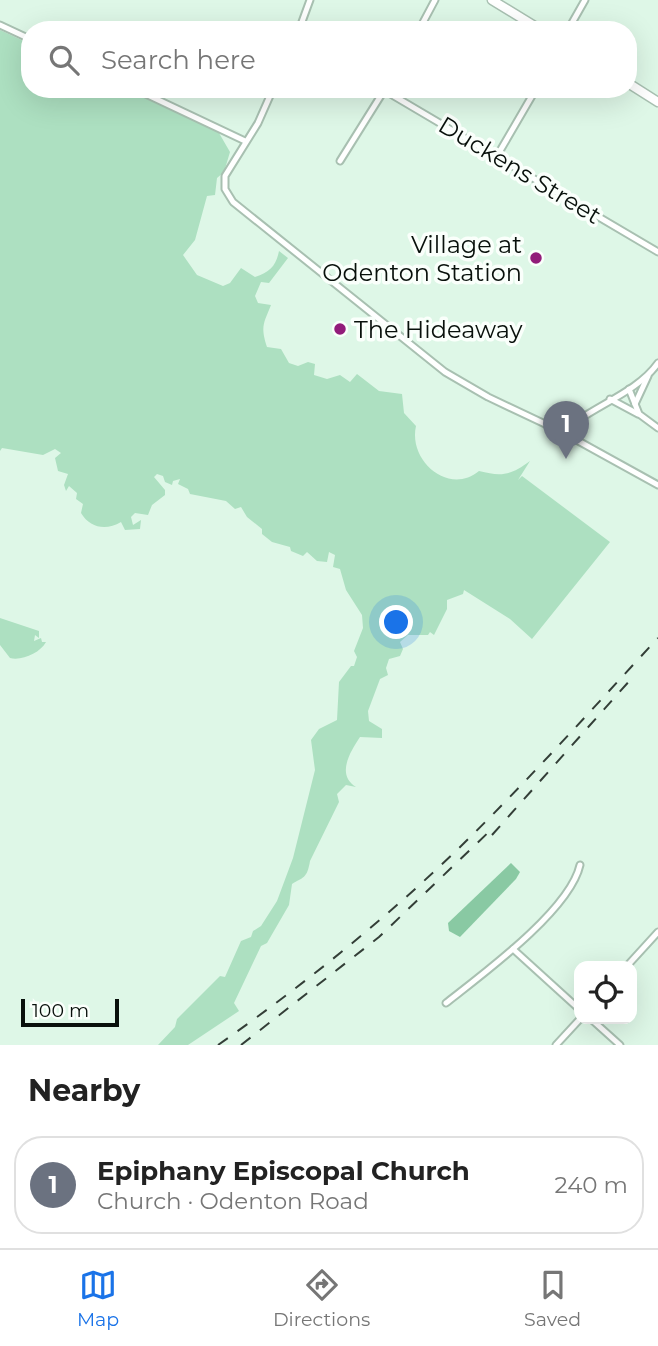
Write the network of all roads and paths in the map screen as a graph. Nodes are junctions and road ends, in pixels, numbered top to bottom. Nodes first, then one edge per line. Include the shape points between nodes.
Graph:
1 (310, 0) edge
2 (435, 0) edge
3 (492, 0) edge
4 (585, 0) edge
5 (302, 21) edge
6 (424, 21) edge
7 (526, 21) edge
8 (573, 21) edge
9 (0, 25) edge
10 (21, 35) edge
11 (637, 89) edge
12 (154, 98) edge
13 (269, 98) edge
14 (379, 98) edge
15 (398, 98) edge
16 (531, 98) edge
17 (658, 102) edge
18 (245, 141) junction
19 (497, 156) junction
20 (340, 161) dead end
21 (658, 252) edge
22 (658, 363) edge
23 (648, 376) junction
24 (629, 389) junction
25 (610, 399) junction
26 (635, 404) junction
27 (639, 414) junction
28 (658, 428) edge
29 (562, 432) junction
30 (658, 485) edge
31 (580, 864) dead end
32 (658, 932) edge
33 (513, 948) junction
34 (632, 961) edge
35 (446, 1003) dead end
36 (574, 1004) edge
37 (575, 1024) edge
38 (597, 1024) edge
39 (556, 1045) edge
40 (620, 1045) edge

1 - 5 street
2 - 6 street
3 - 7 main road
4 - 8 street
9 - 10 street
11 - 17 main road
12 - 18 street
13 - 18 street
14 - 20 street
15 - 19 street, Duckens Street
16 - 19 street
18 - 29 street via 225,176 225,189 233,202 445,372
19 - 21 street, Duckens Street
22 - 23 street
23 - 24 street
23 - 26 street
24 - 25 street
24 - 26 street
25 - 27 street
25 - 29 street
26 - 27 street
27 - 28 street
29 - 30 street
31 - 33 street via 570,887
32 - 34 street
33 - 35 street
33 - 36 street
37 - 39 street
38 - 40 street

